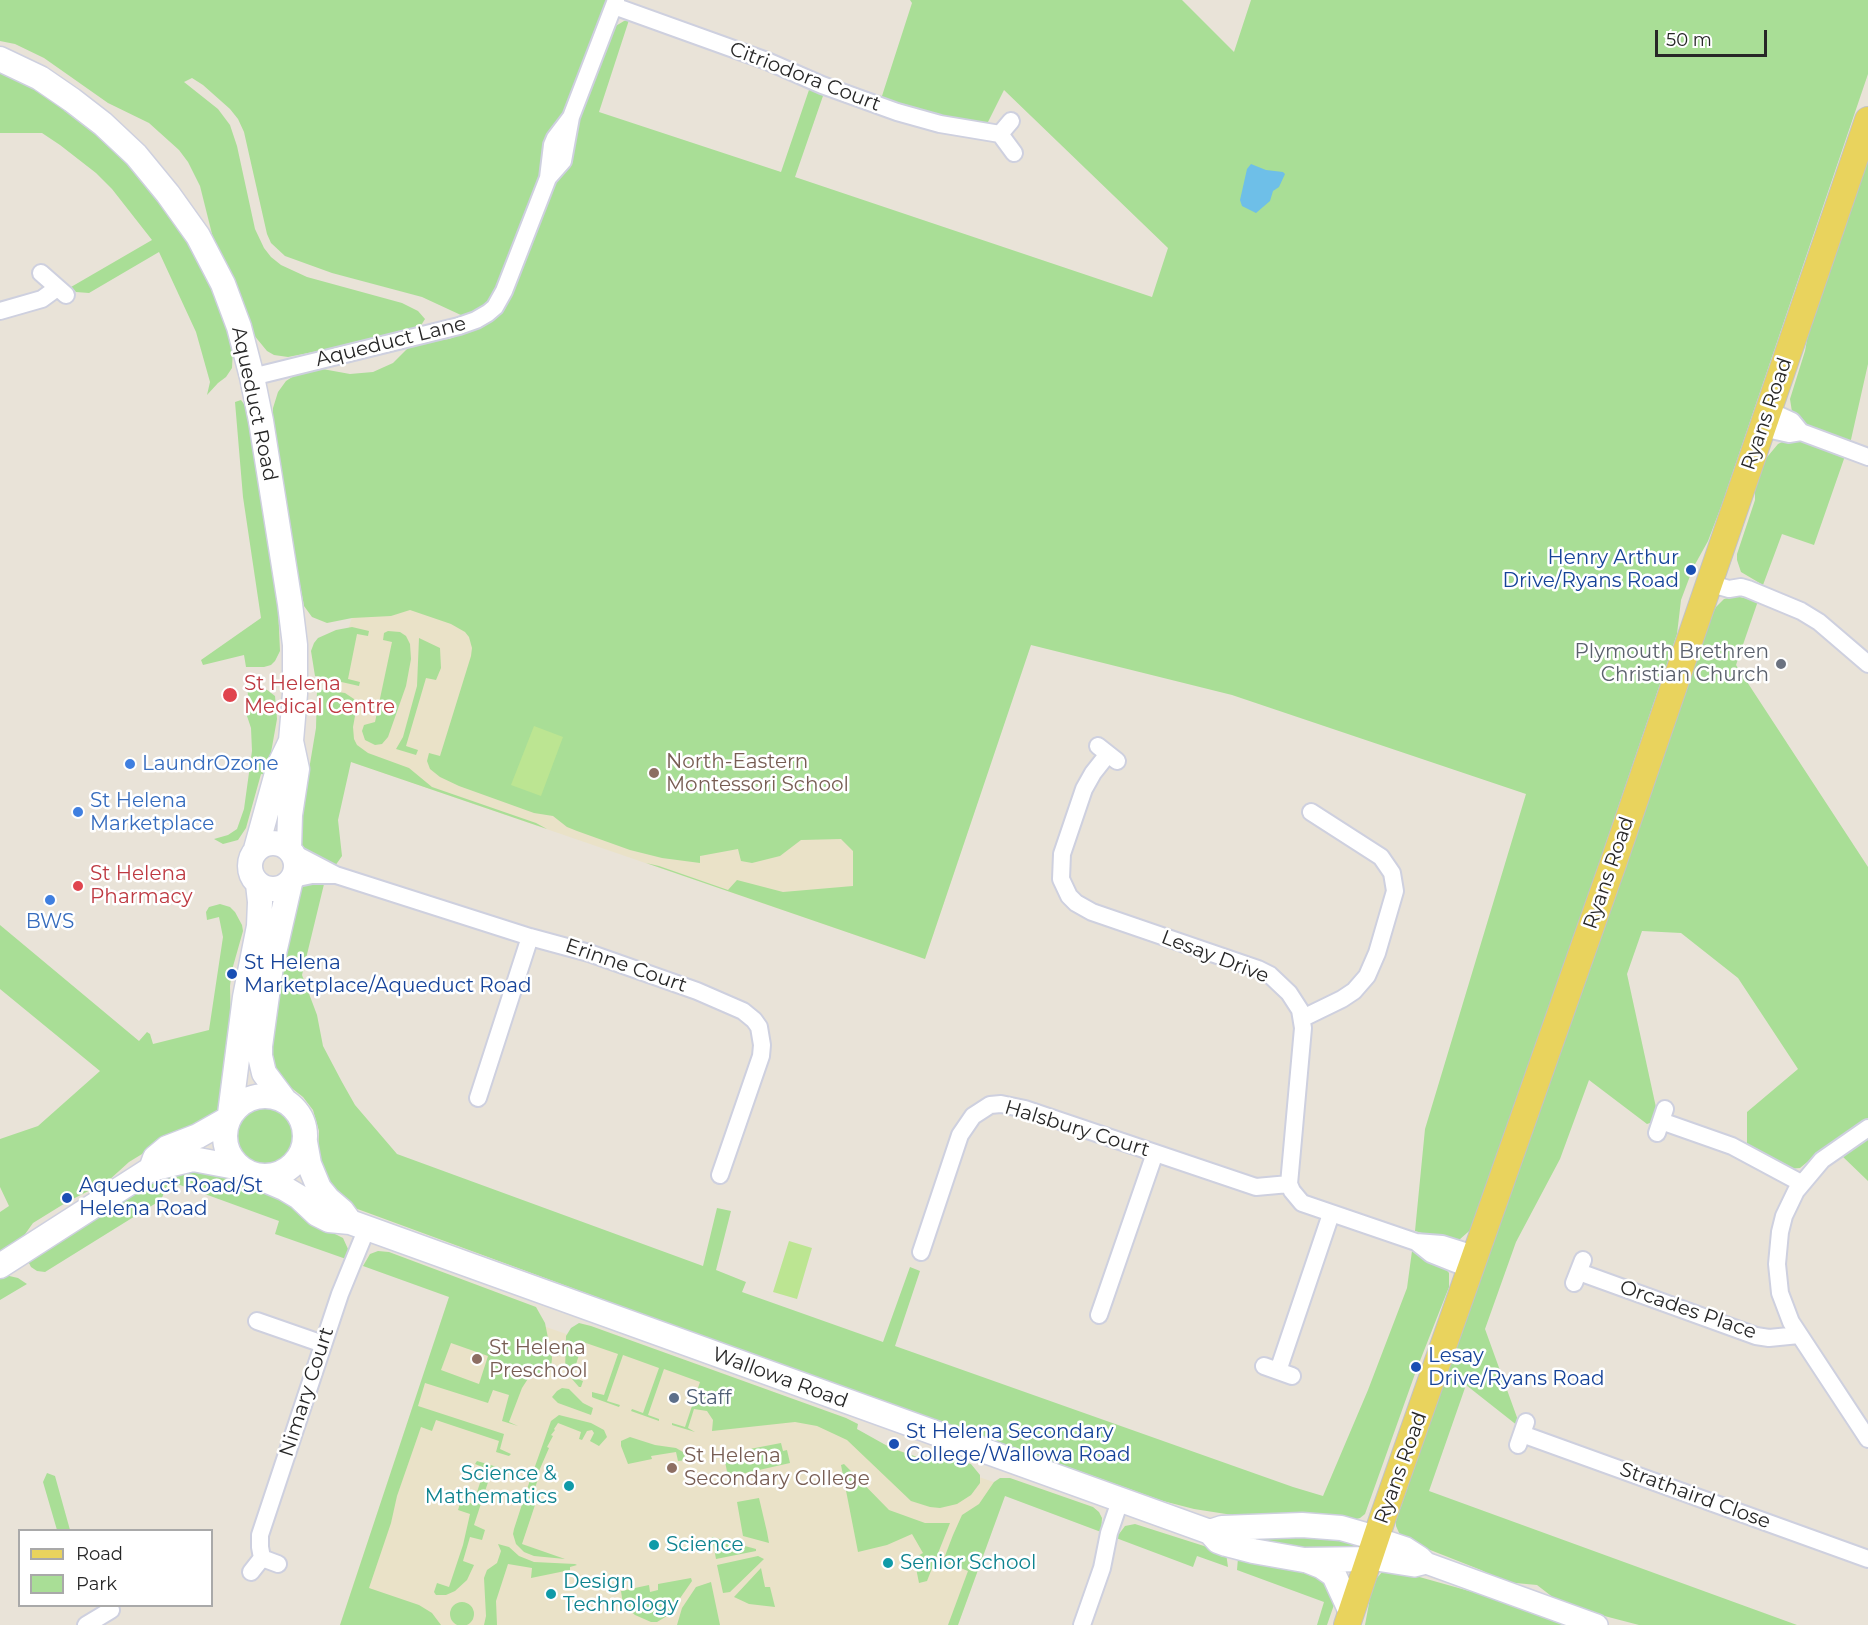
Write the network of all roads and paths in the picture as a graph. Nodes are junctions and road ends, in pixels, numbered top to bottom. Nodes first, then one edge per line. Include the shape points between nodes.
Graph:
1 (615, 3) edge
2 (0, 59) edge
3 (1868, 120) edge
4 (1011, 121) dead end
5 (1000, 134) junction
6 (1014, 153) dead end
7 (41, 273) dead end
8 (0, 311) edge
9 (252, 377) junction
10 (1765, 419) junction
11 (1868, 457) edge
12 (1711, 577) junction
13 (1868, 664) edge
14 (291, 741) junction
15 (1108, 754) dead end
16 (1311, 812) dead end
17 (256, 849) junction
18 (291, 850) junction
19 (336, 875) junction
20 (291, 881) junction
21 (258, 884) junction
22 (530, 937) junction
23 (1303, 1018) junction
24 (478, 1098) dead end
25 (285, 1101) junction
26 (229, 1116) junction
27 (1661, 1121) dead end
28 (1868, 1128) edge
29 (305, 1142) junction
30 (1155, 1153) junction
31 (151, 1169) junction
32 (246, 1171) junction
33 (720, 1175) dead end
34 (1801, 1183) junction
35 (1289, 1184) junction
36 (1330, 1214) junction
37 (358, 1225) junction
38 (921, 1252) dead end
39 (1474, 1262) junction
40 (0, 1266) edge
41 (1579, 1272) dead end
42 (1099, 1315) dead end
43 (257, 1321) dead end
44 (1799, 1335) junction
45 (323, 1344) junction
46 (1278, 1371) dead end
47 (1522, 1434) dead end
48 (1868, 1439) edge
49 (1120, 1501) junction
50 (1210, 1532) junction
51 (1373, 1548) junction
52 (1868, 1559) edge
53 (1304, 1560) junction
54 (251, 1572) dead end
55 (111, 1610) dead end
56 (1349, 1618) edge
57 (86, 1625) edge
58 (1082, 1625) edge
59 (1597, 1625) edge

1 - 5 street, Citriodora Court via 897,112
1 - 9 street, Aqueduct Lane via 571,117 563,161 548,178 495,307 459,326
2 - 9 main road, Aqueduct Road via 40,78 88,112 122,140 158,180 212,261 236,318
3 - 10 main road, Ryans Road
4 - 5 street
5 - 6 street
7 - 8 street via 61,291
9 - 14 main road, Aqueduct Road via 293,621
10 - 11 street via 1792,421 1802,432
10 - 12 main road, Ryans Road
12 - 13 street via 1735,579 1741,587 1781,601 1820,622
12 - 39 main road, Ryans Road
14 - 17 main road, Aqueduct Road via 279,766
14 - 18 main road, Aqueduct Road via 297,770 290,815
15 - 23 street, Lesay Drive via 1084,789 1062,855 1061,879 1069,896 1092,912 1270,975 1289,993
16 - 23 street via 1381,857 1392,873 1395,891 1367,976 1342,999
17 - 18 main road via 272,843
17 - 21 main road via 250,870
18 - 19 street, Erinne Court
18 - 20 main road via 297,866
19 - 20 street, Erinne Court
19 - 22 street, Erinne Court
20 - 21 main road via 270,890
20 - 25 main road via 260,1046 264,1073
21 - 26 main road via 259,926
22 - 24 street
22 - 33 street, Erinne Court via 697,990 754,1020 761,1035 761,1056
23 - 35 street
25 - 26 main road via 258,1096 241,1102
25 - 29 main road via 303,1121
26 - 31 main road via 198,1136 167,1148 155,1158
26 - 32 main road via 224,1132 226,1149
27 - 34 street via 1732,1146
28 - 34 street via 1832,1151
29 - 32 main road via 289,1168 266,1176
29 - 37 main road, Wallowa Road via 319,1188
30 - 35 street, Halsbury Court via 1256,1187
30 - 38 street, Halsbury Court via 1012,1105 990,1105 973,1116 960,1135
30 - 42 street
31 - 32 main road via 193,1159
31 - 40 main road
32 - 37 main road, Wallowa Road via 290,1192 322,1218
34 - 44 street via 1784,1216 1777,1264 1780,1293
35 - 36 street via 1302,1203
36 - 39 street via 1416,1242 1442,1244
36 - 46 street
37 - 45 street, Nimary Court
37 - 49 main road, Wallowa Road
39 - 51 main road, Ryans Road
41 - 44 street, Orcades Place via 1756,1336
43 - 45 street
44 - 48 street
45 - 54 street, Nimary Court via 260,1534 260,1547 270,1561
47 - 52 street, Strathaird Close
49 - 50 main road, Wallowa Road
49 - 58 street
50 - 51 main road, Wallowa Road via 1222,1528 1302,1525 1341,1528
50 - 53 main road, Wallowa Road via 1218,1541 1232,1546
51 - 53 main road, Wallowa Road
51 - 56 main road, Ryans Road
51 - 59 street via 1414,1552 1426,1563
53 - 56 main road via 1334,1575
55 - 57 street

